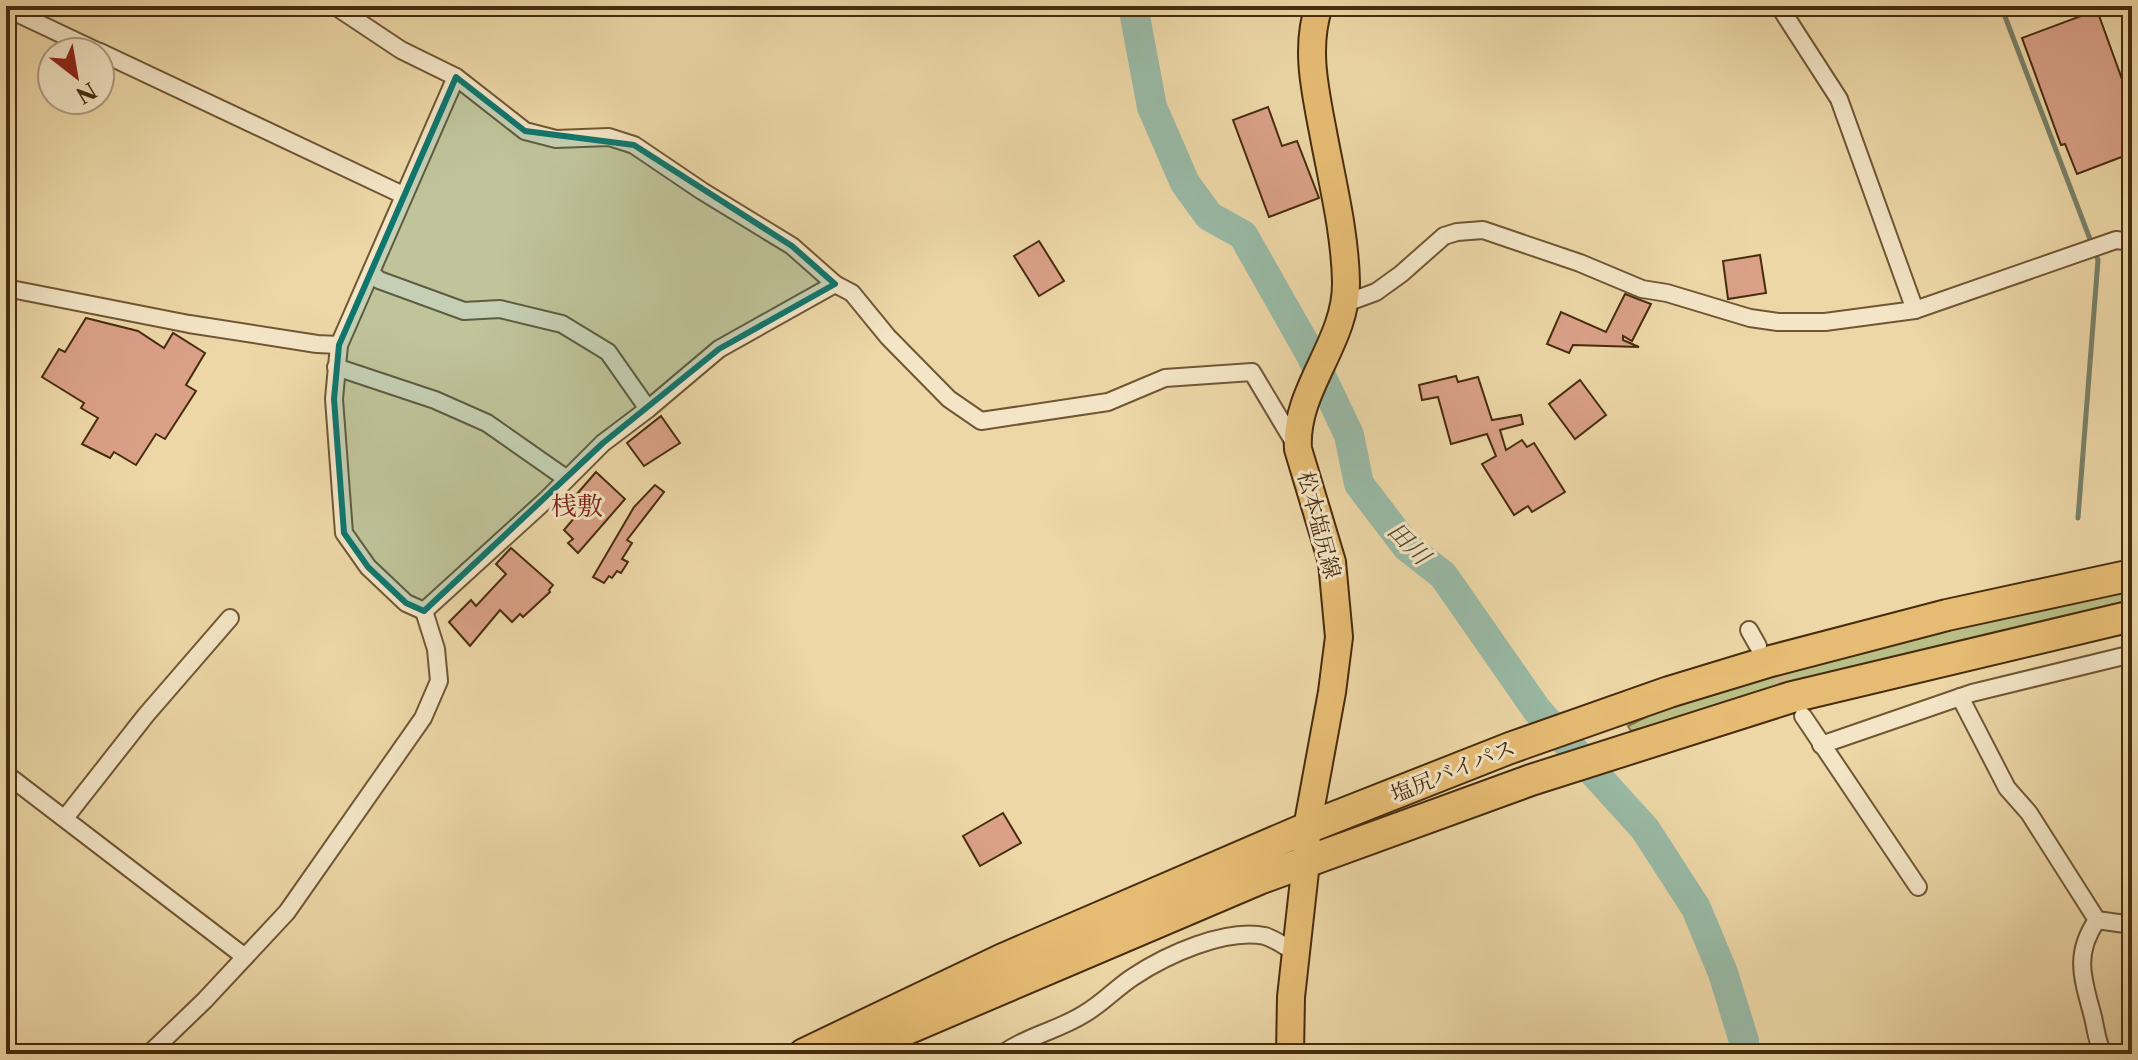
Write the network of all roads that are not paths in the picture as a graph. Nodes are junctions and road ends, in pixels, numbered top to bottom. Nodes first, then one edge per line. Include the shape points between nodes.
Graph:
1 (335, 6) edge
2 (1319, 6) edge
3 (1779, 6) edge
4 (7, 8) edge
5 (66, 36) edge
6 (116, 60) edge
7 (456, 77) junction
8 (403, 195) junction
9 (2132, 242) edge
10 (371, 273) junction
11 (835, 284) junction
12 (6, 288) edge
13 (1346, 303) junction
14 (1915, 310) junction
15 (339, 345) junction
16 (336, 367) junction
17 (648, 409) junction
18 (1298, 449) junction
19 (567, 479) junction
20 (2132, 575) edge
21 (424, 611) junction
22 (2132, 616) edge
23 (230, 618) dead end
24 (1749, 630) dead end
25 (1758, 646) tunnel mouth
26 (2132, 654) edge
27 (1960, 697) junction
28 (1803, 716) tunnel mouth
29 (1821, 745) junction
30 (6, 774) edge
31 (65, 818) junction
32 (1307, 828) junction
33 (1306, 862) junction
34 (1918, 887) dead end
35 (2097, 920) junction
36 (2132, 925) edge
37 (1297, 953) junction
38 (245, 957) junction
39 (149, 1054) edge
40 (804, 1054) edge
41 (853, 1054) edge
42 (1002, 1054) edge
43 (1290, 1054) edge
44 (2103, 1054) edge

1 - 7 street via 401,50
2 - 13 main road, 松本塩尻線 via 1310,45 1344,255
3 - 14 street via 1839,99
4 - 5 street
6 - 8 street
7 - 8 street
7 - 11 street via 525,131 556,139 609,137 634,145 792,246
8 - 10 street
9 - 14 street via 2116,240
10 - 15 street
10 - 17 street via 464,311 500,309 562,324 608,352
11 - 17 street via 719,349
11 - 18 street via 852,293 949,399 981,421 1108,402 1165,378 1252,372
12 - 15 street via 189,324
13 - 14 street via 1376,292 1444,236 1483,230 1642,289 1750,318 1825,322
13 - 18 main road, 松本塩尻線 via 1302,412
15 - 16 street
16 - 19 street via 487,423
16 - 21 street via 344,533 368,567 406,603
17 - 19 street
18 - 32 main road, 松本塩尻線 via 1332,562 1339,612 1337,657
19 - 21 street
20 - 32 highway, 塩尻バイパス via 1947,615 1713,679 1510,748
21 - 38 street via 439,681 423,718 287,912
22 - 33 highway, 塩尻バイパス via 1792,697 1531,780
23 - 31 street
24 - 25 street
26 - 27 street
27 - 29 street
27 - 35 street via 2007,788 2029,813
28 - 29 street
29 - 34 street
30 - 31 street
31 - 38 street
32 - 33 main road, 松本塩尻線
32 - 40 highway, 塩尻バイパス via 1003,959
33 - 37 main road, 松本塩尻線
33 - 41 highway, 塩尻バイパス
35 - 36 street
35 - 44 street via 2082,955 2082,983
37 - 42 street via 1266,936 1233,934 1173,954 1086,1013 1021,1040
37 - 43 main road, 松本塩尻線
38 - 39 street

